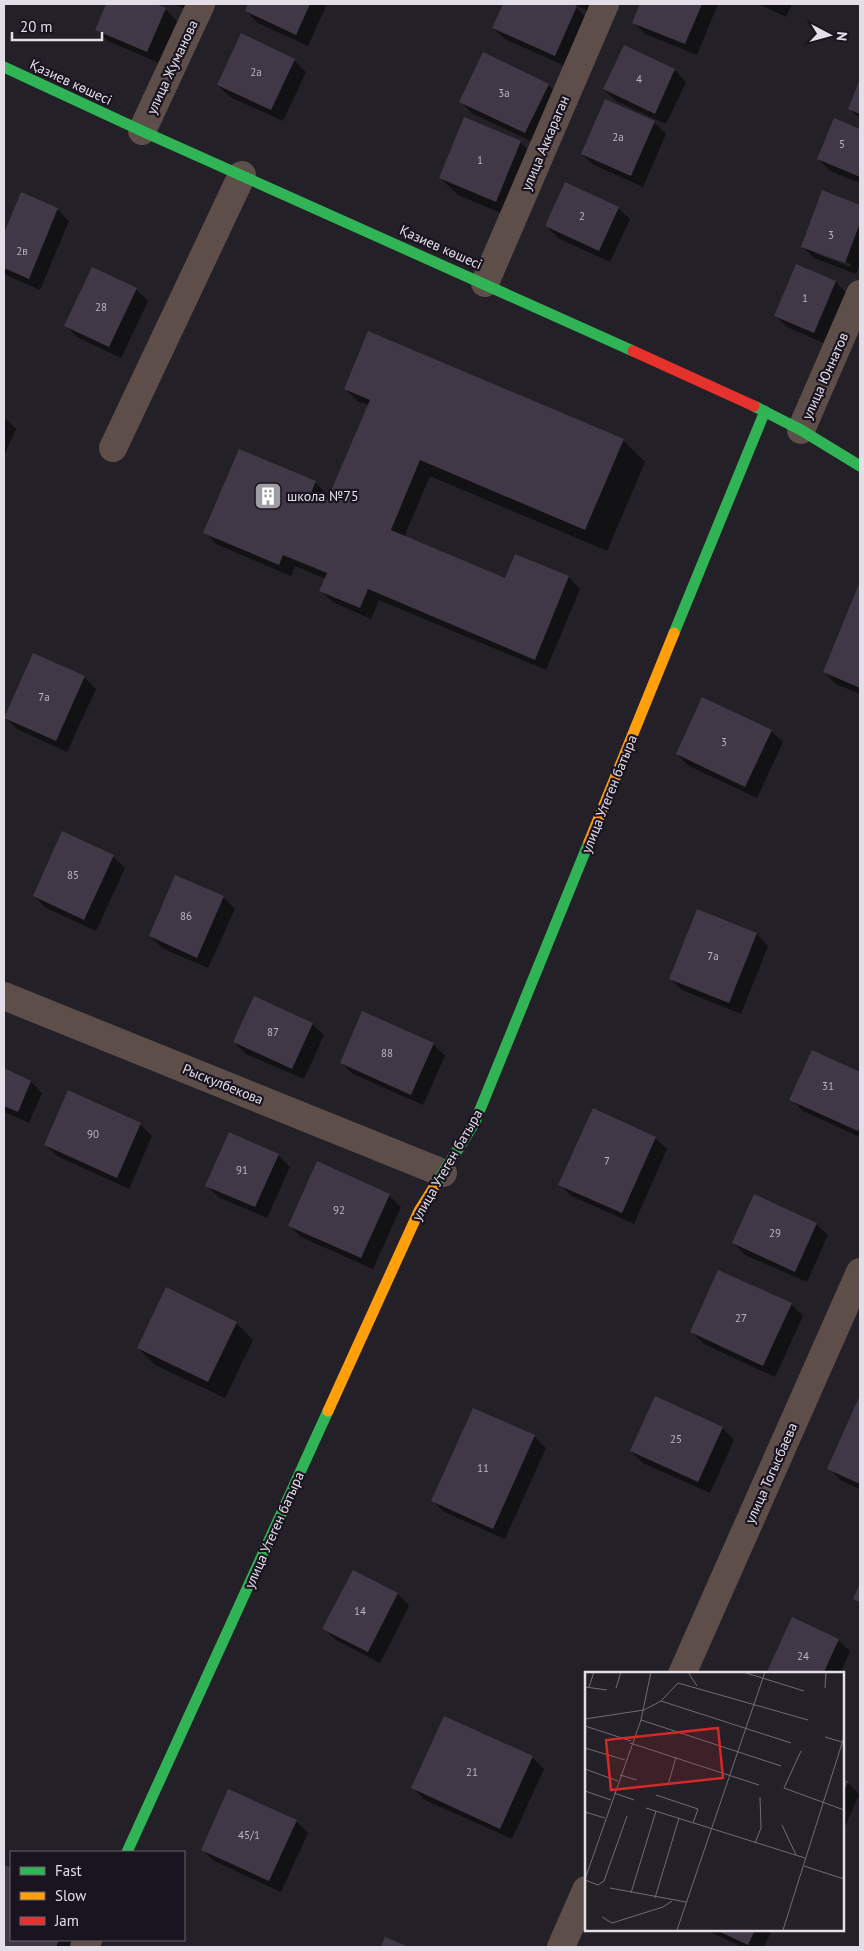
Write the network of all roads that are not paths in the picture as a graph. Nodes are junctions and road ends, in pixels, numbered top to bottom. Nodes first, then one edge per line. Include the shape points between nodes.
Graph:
1 (201, 4) edge
2 (605, 4) edge
3 (4, 67) edge
4 (142, 131) junction
5 (242, 176) junction
6 (485, 283) junction
7 (860, 294) edge
8 (765, 411) junction
9 (801, 430) junction
10 (113, 448) dead end
11 (860, 466) edge
12 (4, 996) edge
13 (443, 1172) junction
14 (860, 1272) edge
15 (683, 1672) edge
16 (127, 1851) edge
17 (585, 1892) edge
18 (561, 1947) edge

1 - 4 street, улица Жуманова
2 - 6 street, улица Аккараган
3 - 4 street, Қазиев көшесі
4 - 5 street, Қазиев көшесі
5 - 6 street, Қазиев көшесі
5 - 10 street
6 - 8 street, Қазиев көшесі
7 - 9 street, улица Юннатов
8 - 9 street, Қазиев көшесі
8 - 13 street, улица Утеген батыра via 475,1122
9 - 11 street, Қазиев көшесі
12 - 13 street, Рыскулбекова
13 - 16 street, улица Утеген батыра via 419,1210
14 - 15 street, улица Тогысбаева
17 - 18 street

